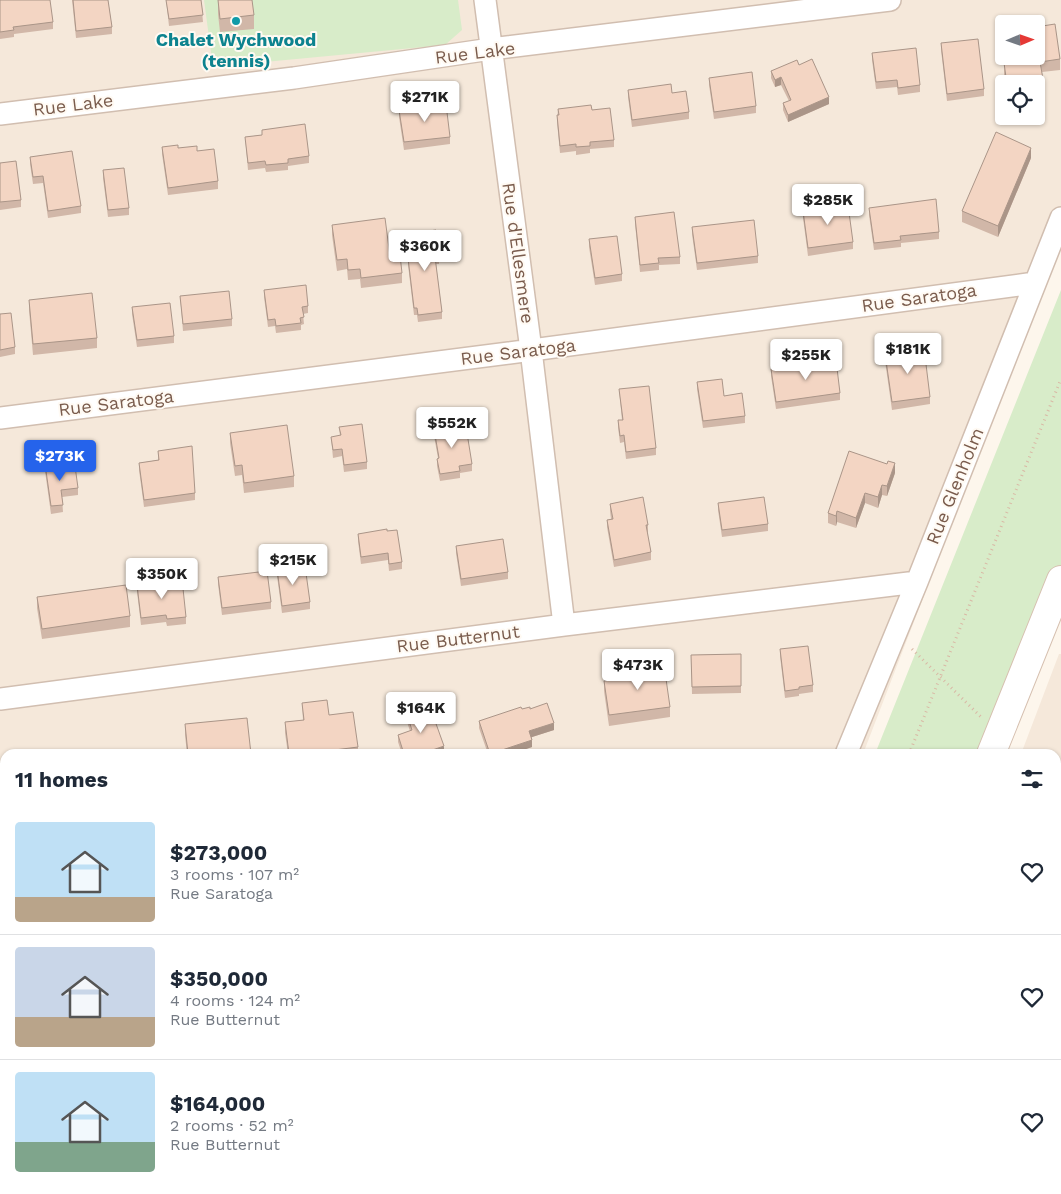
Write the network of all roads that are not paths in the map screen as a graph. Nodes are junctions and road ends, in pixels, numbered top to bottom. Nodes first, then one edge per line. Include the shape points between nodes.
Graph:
1 (484, 0) edge
2 (890, 0) edge
3 (491, 49) junction
4 (0, 114) edge
5 (1061, 218) edge
6 (1035, 283) junction
7 (531, 350) junction
8 (0, 418) edge
9 (1061, 580) edge
10 (917, 582) junction
11 (564, 625) junction
12 (0, 699) edge
13 (995, 744) edge
14 (848, 749) edge

1 - 3 street, Rue d'Ellesmere
2 - 3 street, Rue Lake
3 - 4 street, Rue Lake via 294,78
3 - 7 street, Rue d'Ellesmere
5 - 6 street, Rue Glenholm
6 - 7 street, Rue Saratoga
6 - 10 street, Rue Glenholm
7 - 8 street, Rue Saratoga
7 - 11 street, Rue d'Ellesmere
9 - 13 main road
10 - 11 street, Rue Butternut
10 - 14 street, Rue Glenholm
11 - 12 street, Rue Butternut

